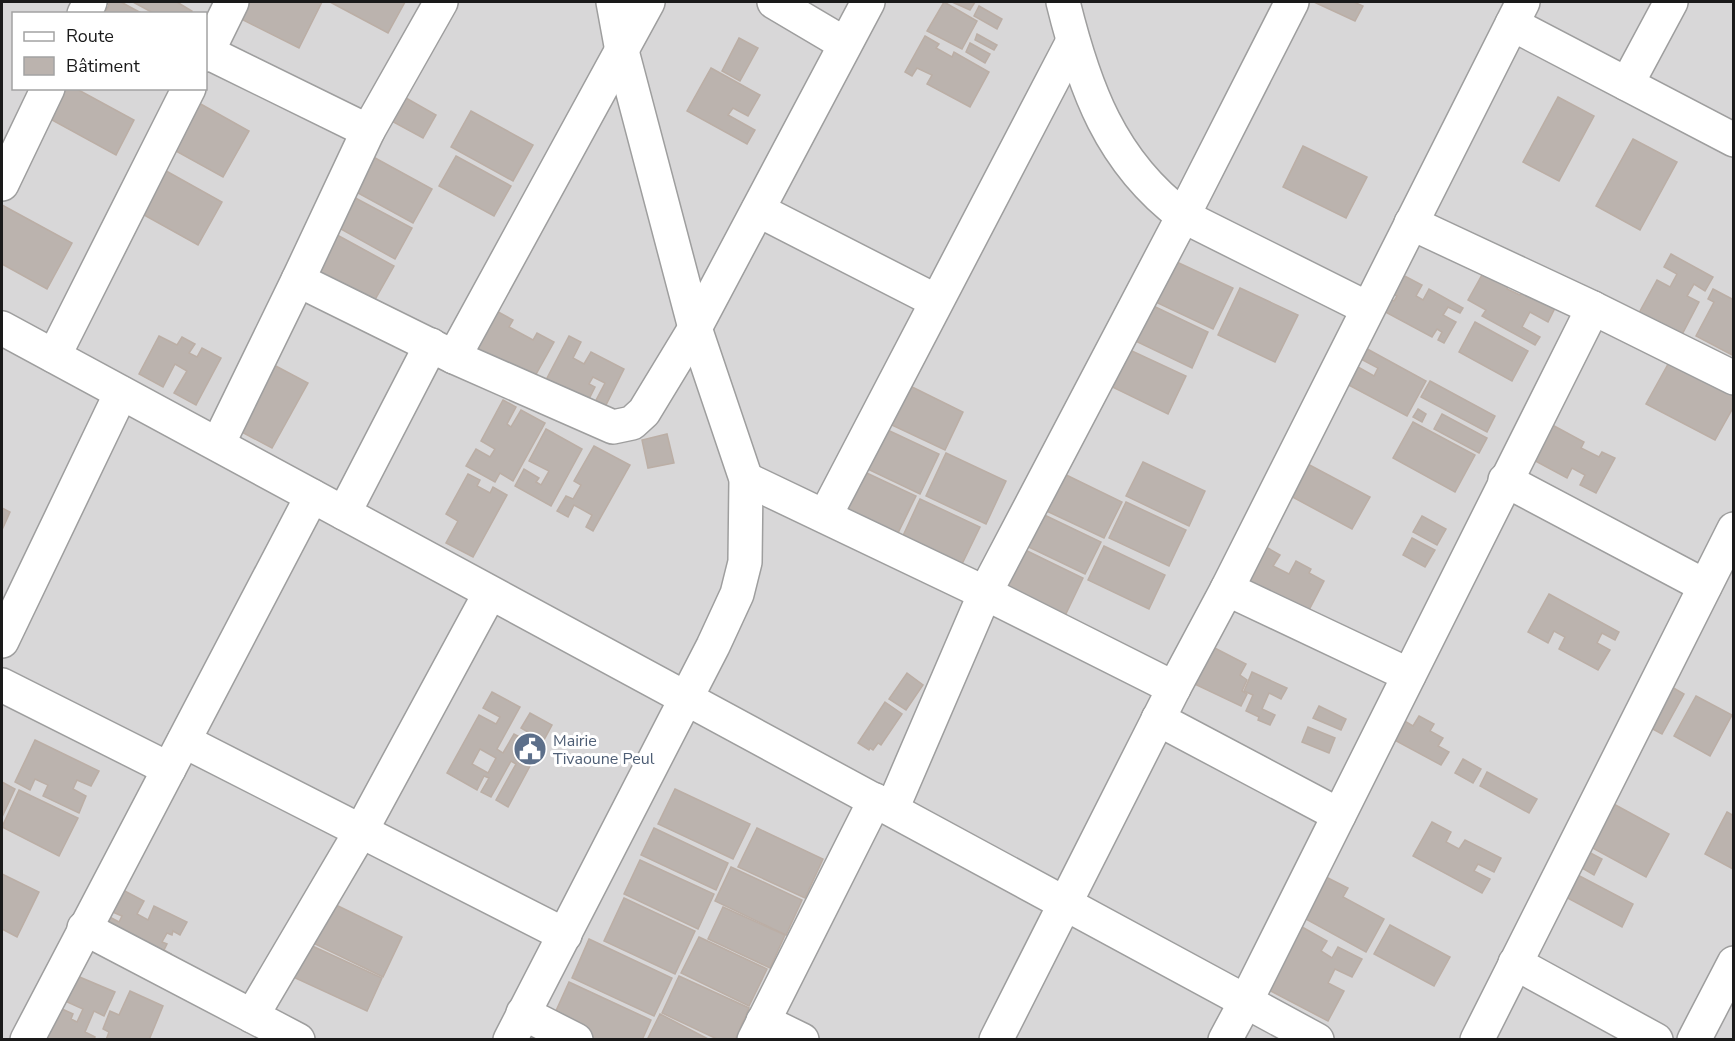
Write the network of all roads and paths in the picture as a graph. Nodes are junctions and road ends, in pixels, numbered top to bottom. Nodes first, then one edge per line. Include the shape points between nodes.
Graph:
1 (232, 2) edge
2 (441, 2) edge
3 (613, 2) edge
4 (648, 2) edge
5 (774, 2) edge
6 (868, 2) edge
7 (1063, 2) edge
8 (1292, 2) edge
9 (1671, 2) edge
10 (1517, 13) edge
11 (1073, 40) junction
12 (845, 44) junction
13 (207, 51) edge
14 (622, 51) junction
15 (207, 53) edge
16 (1627, 84) junction
17 (47, 90) edge
18 (188, 90) edge
19 (368, 130) junction
20 (12, 140) edge
21 (1734, 140) edge
22 (2, 184) edge
23 (758, 210) junction
24 (1183, 216) junction
25 (1411, 223) junction
26 (298, 280) junction
27 (936, 301) junction
28 (1367, 308) junction
29 (1593, 308) junction
30 (2, 328) edge
31 (695, 328) junction
32 (443, 351) junction
33 (54, 356) junction
34 (1734, 378) edge
35 (121, 393) junction
36 (218, 444) junction
37 (746, 479) junction
38 (1505, 480) junction
39 (312, 496) junction
40 (344, 513) junction
41 (825, 516) junction
42 (1734, 529) edge
43 (1718, 575) edge
44 (1227, 589) junction
45 (490, 593) junction
46 (985, 593) junction
47 (2, 641) edge
48 (1409, 675) junction
49 (2, 685) edge
50 (1174, 688) junction
51 (686, 698) junction
52 (1158, 719) junction
53 (177, 755) junction
54 (884, 805) junction
55 (1339, 815) junction
56 (361, 831) junction
57 (1065, 902) junction
58 (84, 928) junction
59 (565, 935) junction
60 (1515, 963) junction
61 (1734, 963) edge
62 (1246, 1001) junction
63 (252, 1016) junction
64 (517, 1026) edge
65 (759, 1030) edge
66 (27, 1040) edge
67 (298, 1040) edge
68 (576, 1040) edge
69 (802, 1040) edge
70 (996, 1040) edge
71 (1225, 1040) edge
72 (1317, 1040) edge
73 (1477, 1040) edge
74 (1656, 1040) edge
75 (1694, 1040) edge

1 - 13 street
2 - 19 street
3 - 14 street
4 - 14 street
5 - 12 street
6 - 12 street
7 - 11 street
8 - 24 street
9 - 16 street
10 - 16 street
10 - 25 street
11 - 24 street via 1093,102 1122,154 1161,200
11 - 27 street
12 - 23 street
14 - 31 street
14 - 32 street
15 - 19 street
16 - 21 street
17 - 20 street
18 - 33 street
19 - 26 street
20 - 22 street
23 - 27 street
23 - 31 street
24 - 28 street
24 - 46 street
25 - 28 street
25 - 29 street
26 - 32 street
26 - 36 street
27 - 41 street
28 - 44 street
29 - 34 street
29 - 38 street
30 - 33 street
31 - 32 street via 644,412 632,423 613,427
31 - 37 street
32 - 40 street
33 - 35 street
35 - 36 street
35 - 47 street
36 - 39 street
37 - 41 street
37 - 51 street via 745,562 737,594
38 - 43 street
38 - 48 street
39 - 40 street
39 - 53 street
40 - 45 street
41 - 46 street
42 - 43 street
43 - 60 street
44 - 48 street
44 - 50 street
45 - 51 street
45 - 56 street
46 - 50 street
46 - 54 street
48 - 55 street
49 - 53 street
50 - 52 street
51 - 54 street
51 - 59 street
52 - 55 street
52 - 57 street
53 - 56 street
53 - 58 street
54 - 57 street
54 - 65 street
55 - 62 street
56 - 59 street
56 - 63 street
57 - 62 street
57 - 70 street
58 - 63 street
58 - 66 street
59 - 64 street
60 - 73 street
60 - 74 street
61 - 75 street
62 - 71 street
62 - 72 street
63 - 67 street
64 - 68 street
65 - 69 street

